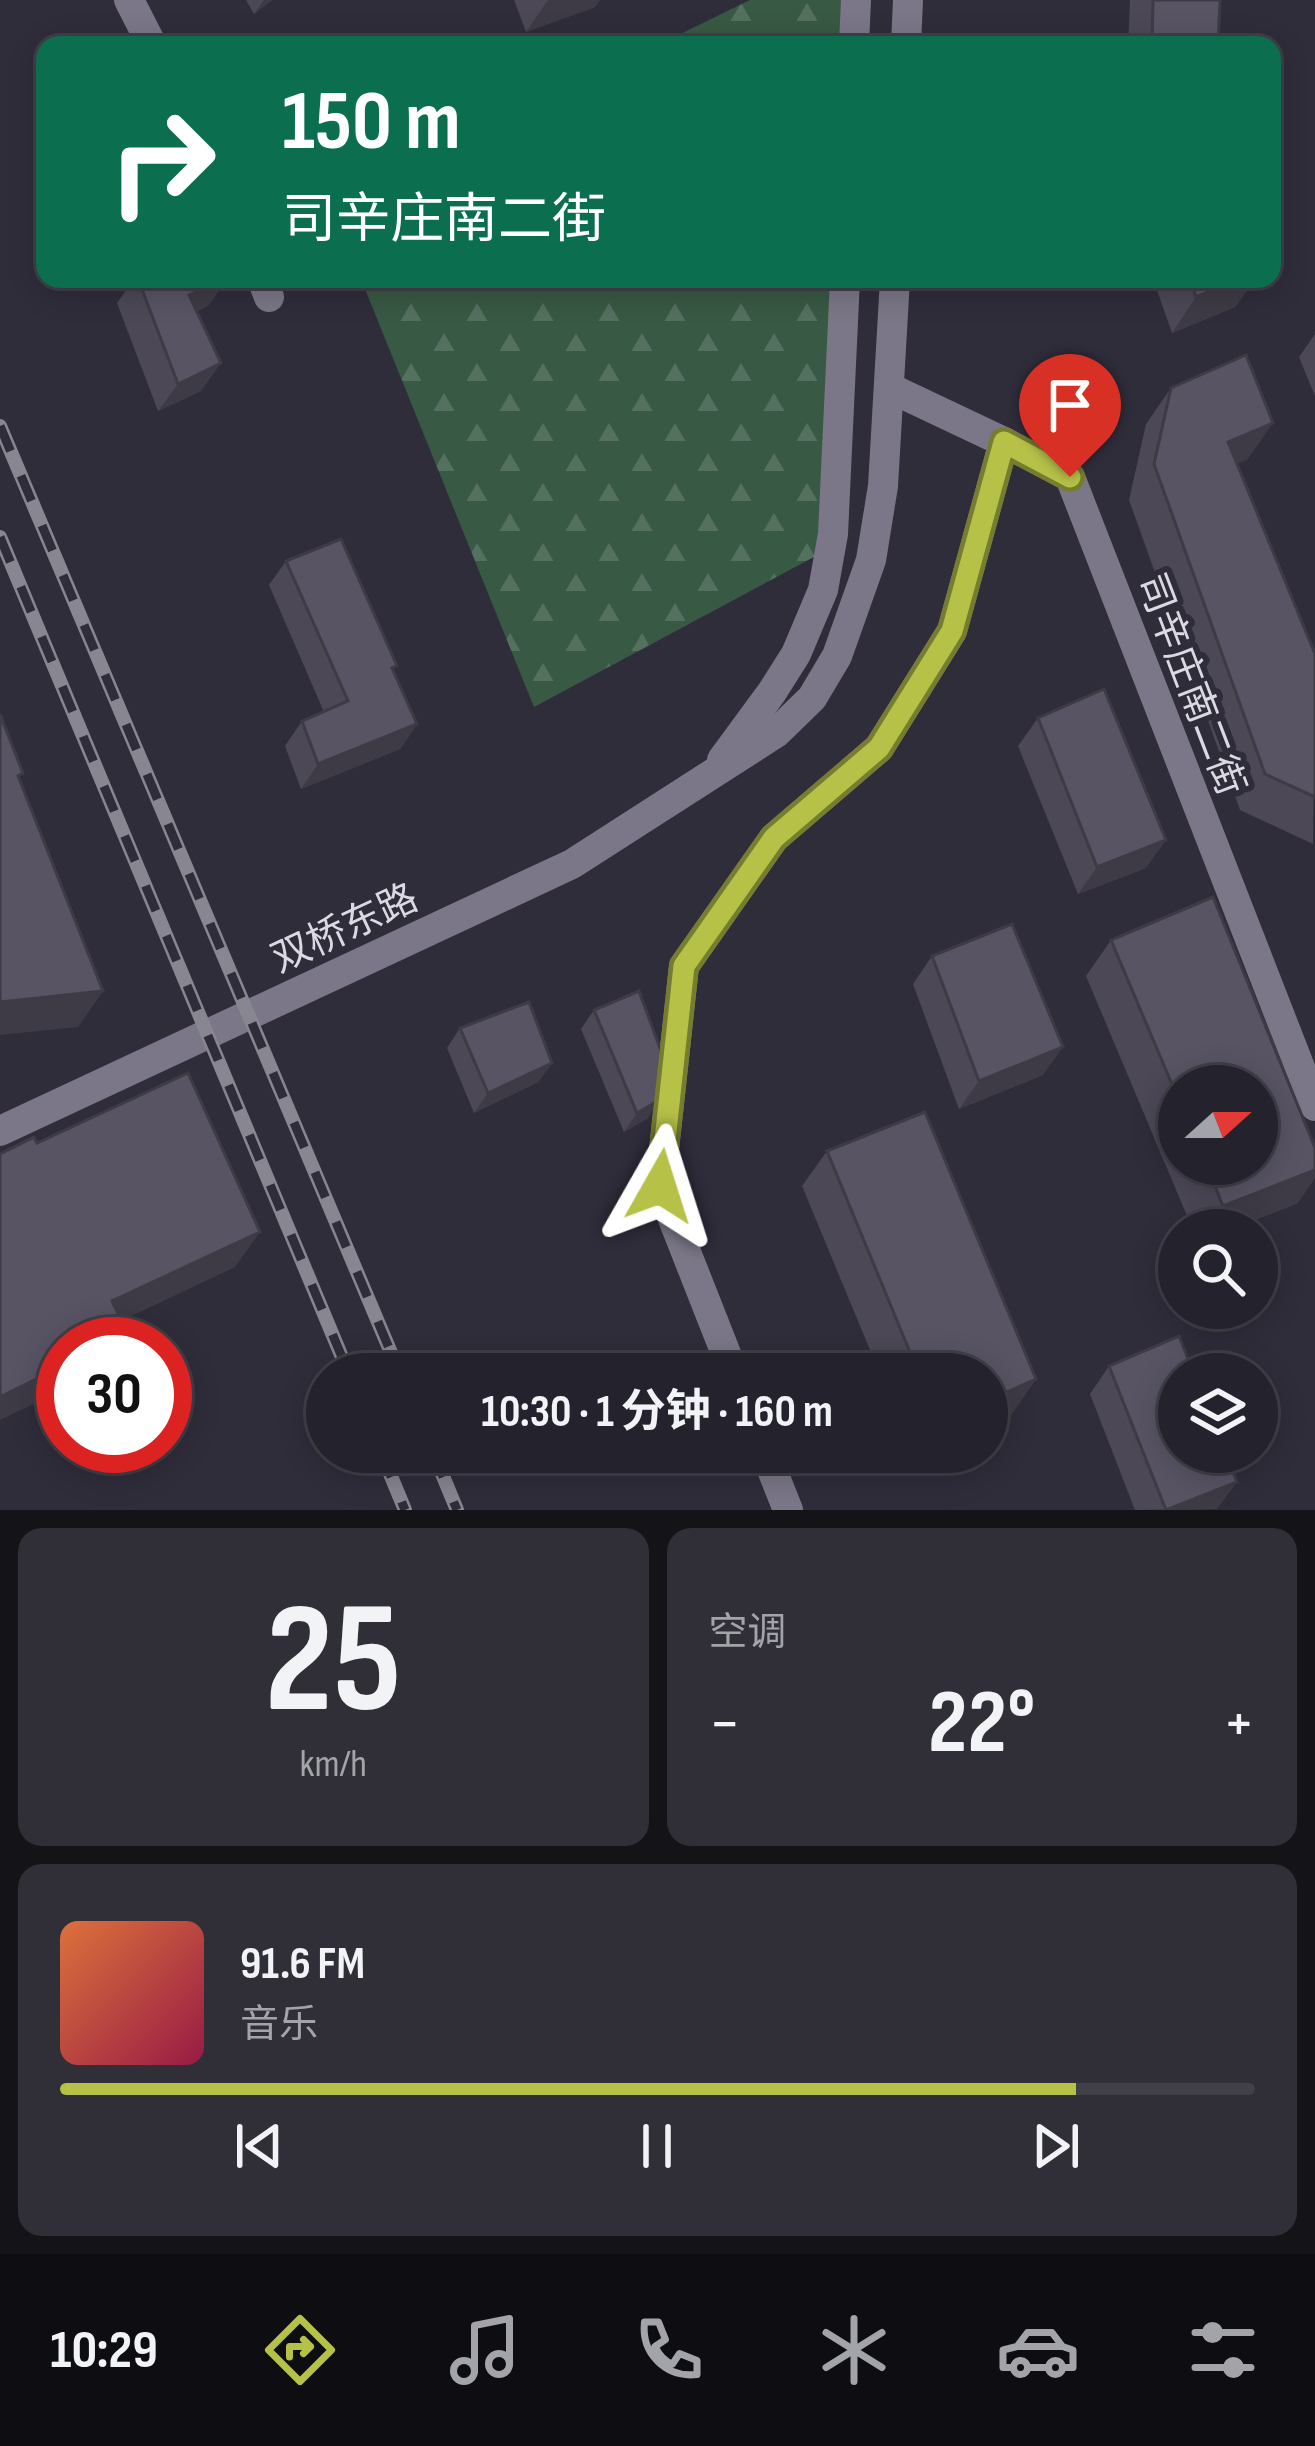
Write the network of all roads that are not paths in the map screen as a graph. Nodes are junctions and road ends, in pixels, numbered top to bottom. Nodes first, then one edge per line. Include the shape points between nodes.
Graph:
1 (129, 0) edge
2 (856, 0) edge
3 (908, 0) edge
4 (147, 36) edge
5 (854, 36) edge
6 (906, 36) edge
7 (845, 288) edge
8 (895, 288) edge
9 (890, 388) junction
10 (1004, 442) junction
11 (711, 775) junction
12 (1315, 1106) edge
13 (0, 1131) edge
14 (726, 1353) edge
15 (773, 1473) edge
16 (788, 1510) edge

1 - 4 street
2 - 5 street
3 - 6 street
7 - 11 street, 双桥东路 via 823,590 796,654
8 - 9 street, 双桥东路
9 - 10 street, 司辛庄南二街
9 - 11 street, 双桥东路 via 871,560 838,656 812,698 776,733
10 - 12 street, 司辛庄南二街 via 1070,477
10 - 14 street via 952,631 879,748 774,838 684,966 660,1186
11 - 13 street, 双桥东路 via 572,864
15 - 16 street

